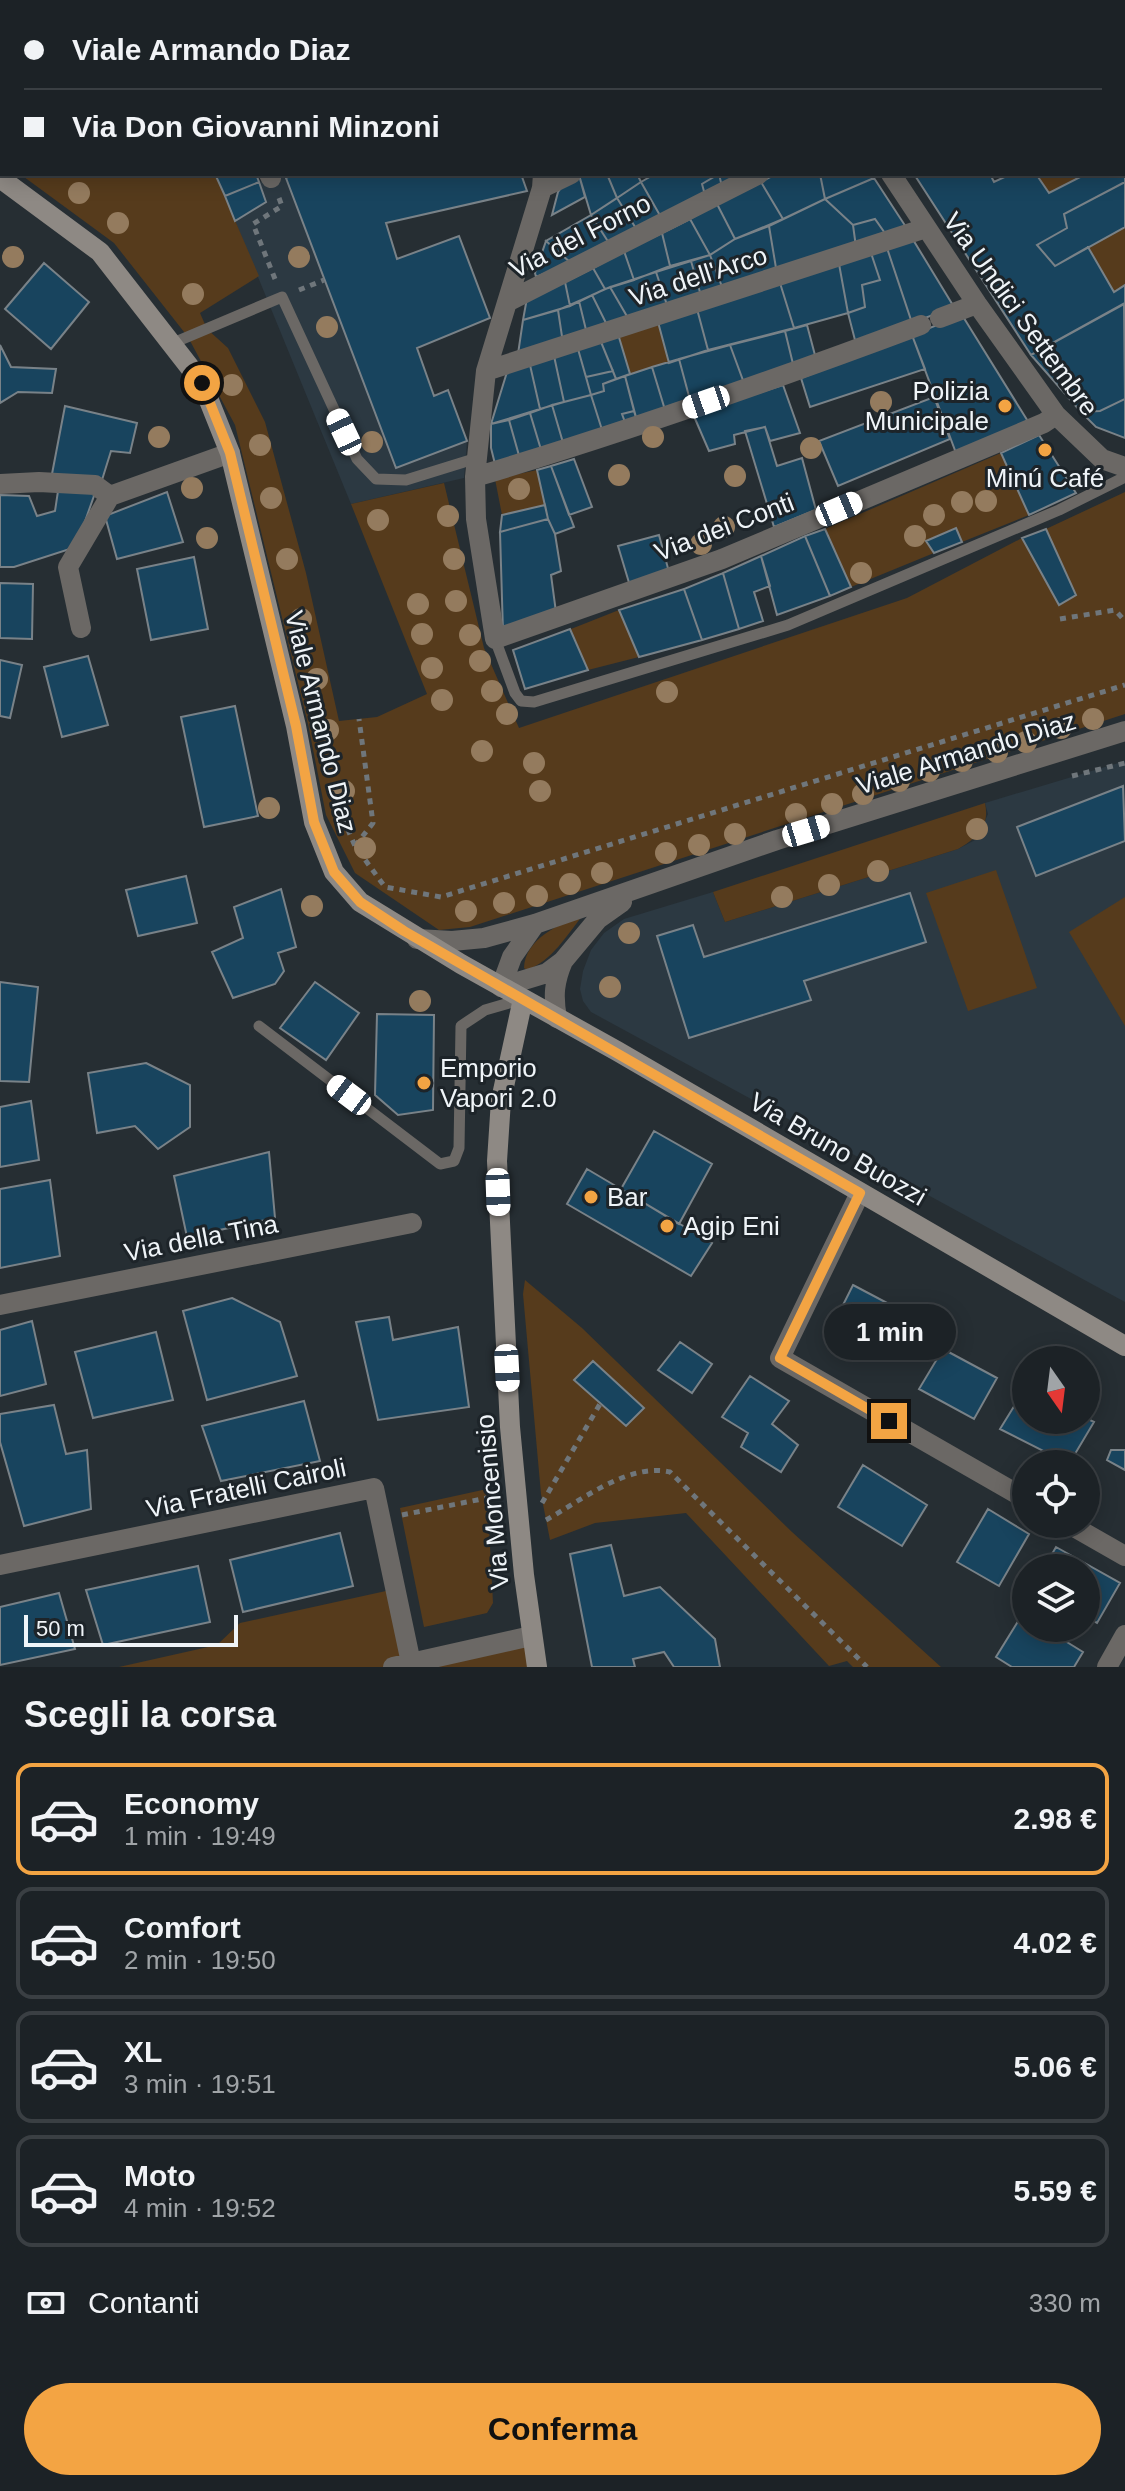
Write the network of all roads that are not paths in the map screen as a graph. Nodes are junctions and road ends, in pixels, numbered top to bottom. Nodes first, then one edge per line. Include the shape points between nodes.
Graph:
1 (563, 176) edge
2 (755, 176) edge
3 (892, 176) edge
4 (0, 178) edge
5 (543, 181) edge
6 (926, 228) junction
7 (509, 301) junction
8 (977, 304) junction
9 (173, 343) junction
10 (486, 371) junction
11 (1056, 415) junction
12 (230, 453) junction
13 (476, 467) junction
14 (1125, 467) edge
15 (1125, 477) edge
16 (0, 484) edge
17 (110, 496) junction
18 (81, 628) dead end
19 (495, 639) junction
20 (1125, 731) edge
21 (642, 888) junction
22 (535, 924) junction
23 (417, 939) junction
24 (563, 961) junction
25 (501, 987) junction
26 (523, 999) junction
27 (557, 1018) junction
28 (259, 1026) dead end
29 (860, 1193) junction
30 (412, 1223) dead end
31 (0, 1305) edge
32 (1125, 1346) edge
33 (1012, 1491) edge
34 (1094, 1538) edge
35 (1125, 1556) edge
36 (0, 1565) edge
37 (1125, 1635) edge
38 (531, 1636) junction
39 (402, 1665) edge
40 (537, 1667) edge
41 (1107, 1667) edge

1 - 5 street
2 - 7 street, Via del Forno
3 - 6 street, Via Undici Settembre
4 - 9 main road, Viale Armando Diaz via 100,252
5 - 7 street
6 - 8 street, Via Undici Settembre
6 - 10 street, Via dell'Arco
7 - 10 street
8 - 11 street, Via Undici Settembre
8 - 13 street via 567,450
9 - 12 main road, Viale Armando Diaz via 202,383
9 - 13 lane via 282,297 357,459 376,479 406,480
10 - 13 street
11 - 14 street, Via Undici Settembre via 1102,459
11 - 19 street, Via dei Conti via 722,559
12 - 17 street
12 - 23 main road, Viale Armando Diaz via 314,822 334,872 360,902
13 - 19 street via 476,519
15 - 19 lane via 788,625 534,702 521,701 515,693
16 - 17 street via 95,485
17 - 18 street via 68,567
20 - 21 street, Viale Armando Diaz
21 - 22 street
21 - 24 street via 598,919
22 - 23 street via 484,938
22 - 25 street via 512,957
23 - 25 main road, Viale Armando Diaz
24 - 25 street via 547,973
24 - 27 street via 553,997
25 - 26 main road, Viale Armando Diaz
26 - 27 main road, Via Bruno Buozzi
26 - 28 lane via 485,1010 461,1026 459,1148 454,1161 440,1164
26 - 38 main road, Via Moncenisio via 501,1100 497,1161 510,1427
27 - 29 main road, Via Bruno Buozzi
29 - 32 main road, Via Bruno Buozzi
29 - 33 street via 780,1358
30 - 31 street, Via della Tina
34 - 35 street
36 - 39 street, Via Fratelli Cairoli via 374,1488
37 - 41 street
38 - 39 street
38 - 40 main road, Via Moncenisio

